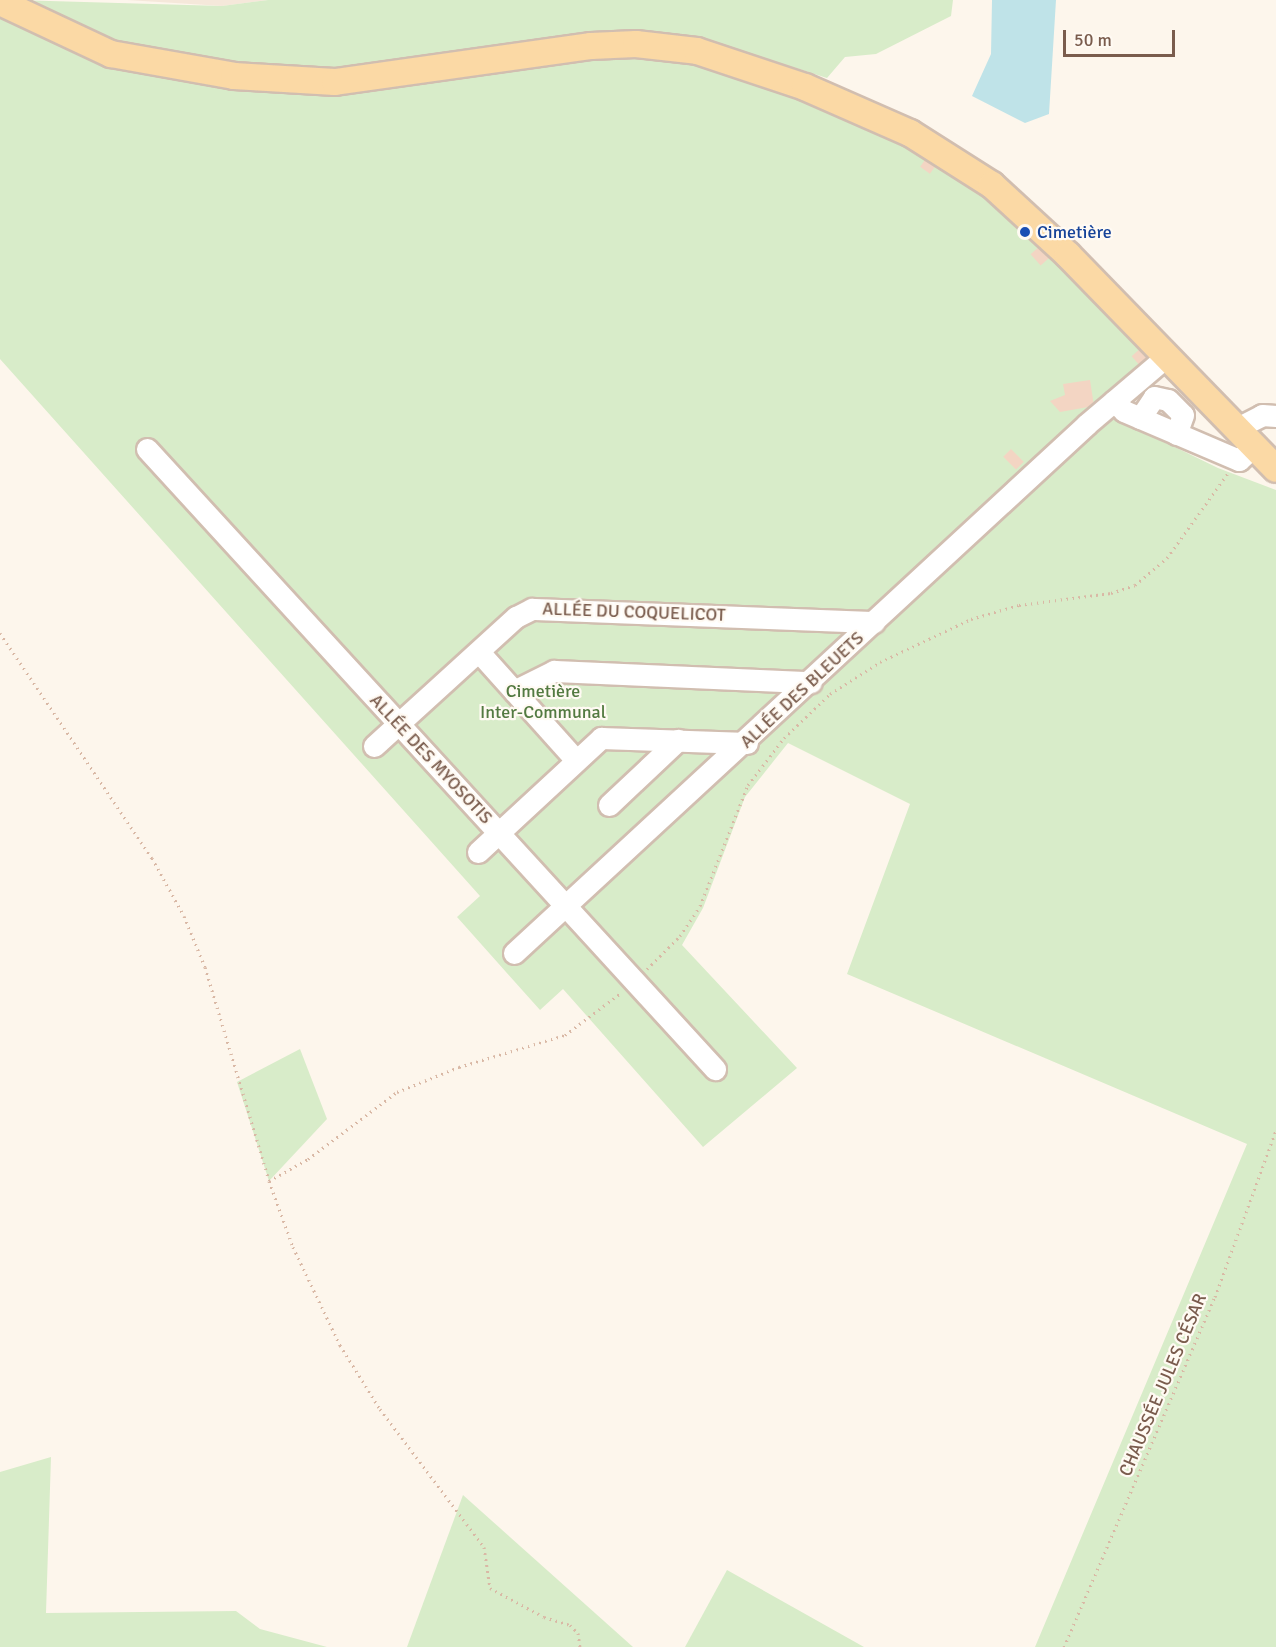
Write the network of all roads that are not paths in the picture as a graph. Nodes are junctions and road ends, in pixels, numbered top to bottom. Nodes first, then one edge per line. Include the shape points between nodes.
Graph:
1 (0, 2) edge
2 (1167, 356) junction
3 (1114, 401) junction
4 (1276, 416) edge
5 (1243, 445) junction
6 (147, 449) dead end
7 (1276, 470) edge
8 (874, 622) junction
9 (479, 652) junction
10 (811, 682) junction
11 (514, 691) junction
12 (398, 724) junction
13 (678, 740) junction
14 (747, 743) junction
15 (374, 746) dead end
16 (576, 760) junction
17 (609, 805) dead end
18 (499, 833) junction
19 (478, 852) dead end
20 (567, 906) junction
21 (514, 954) dead end
22 (715, 1069) dead end

1 - 2 main road via 111,54 180,69 270,80 364,80 591,45 666,46 735,62 892,125 969,170 1068,255
2 - 3 street, ALLÉE DES BLEUETS
2 - 5 main road
3 - 5 street via 1140,418 1154,397 1168,400 1183,415 1176,434
3 - 8 street, ALLÉE DES BLEUETS
4 - 5 street via 1262,415
5 - 7 main road
6 - 12 street, ALLÉE DES MYOSOTIS
8 - 9 street, ALLÉE DU COQUELICOT via 532,609 516,617
8 - 10 street, ALLÉE DES BLEUETS
9 - 11 street
9 - 12 street, ALLÉE DU COQUELICOT
10 - 11 street via 554,671
10 - 14 street, ALLÉE DES BLEUETS
11 - 16 street
12 - 15 street, ALLÉE DU COQUELICOT
12 - 18 street, ALLÉE DES MYOSOTIS
13 - 14 street
13 - 16 street via 601,738
13 - 17 street
14 - 20 street, ALLÉE DES BLEUETS
16 - 18 street
18 - 19 street
18 - 20 street, ALLÉE DES MYOSOTIS
20 - 21 street, ALLÉE DES BLEUETS
20 - 22 street, ALLÉE DES MYOSOTIS

